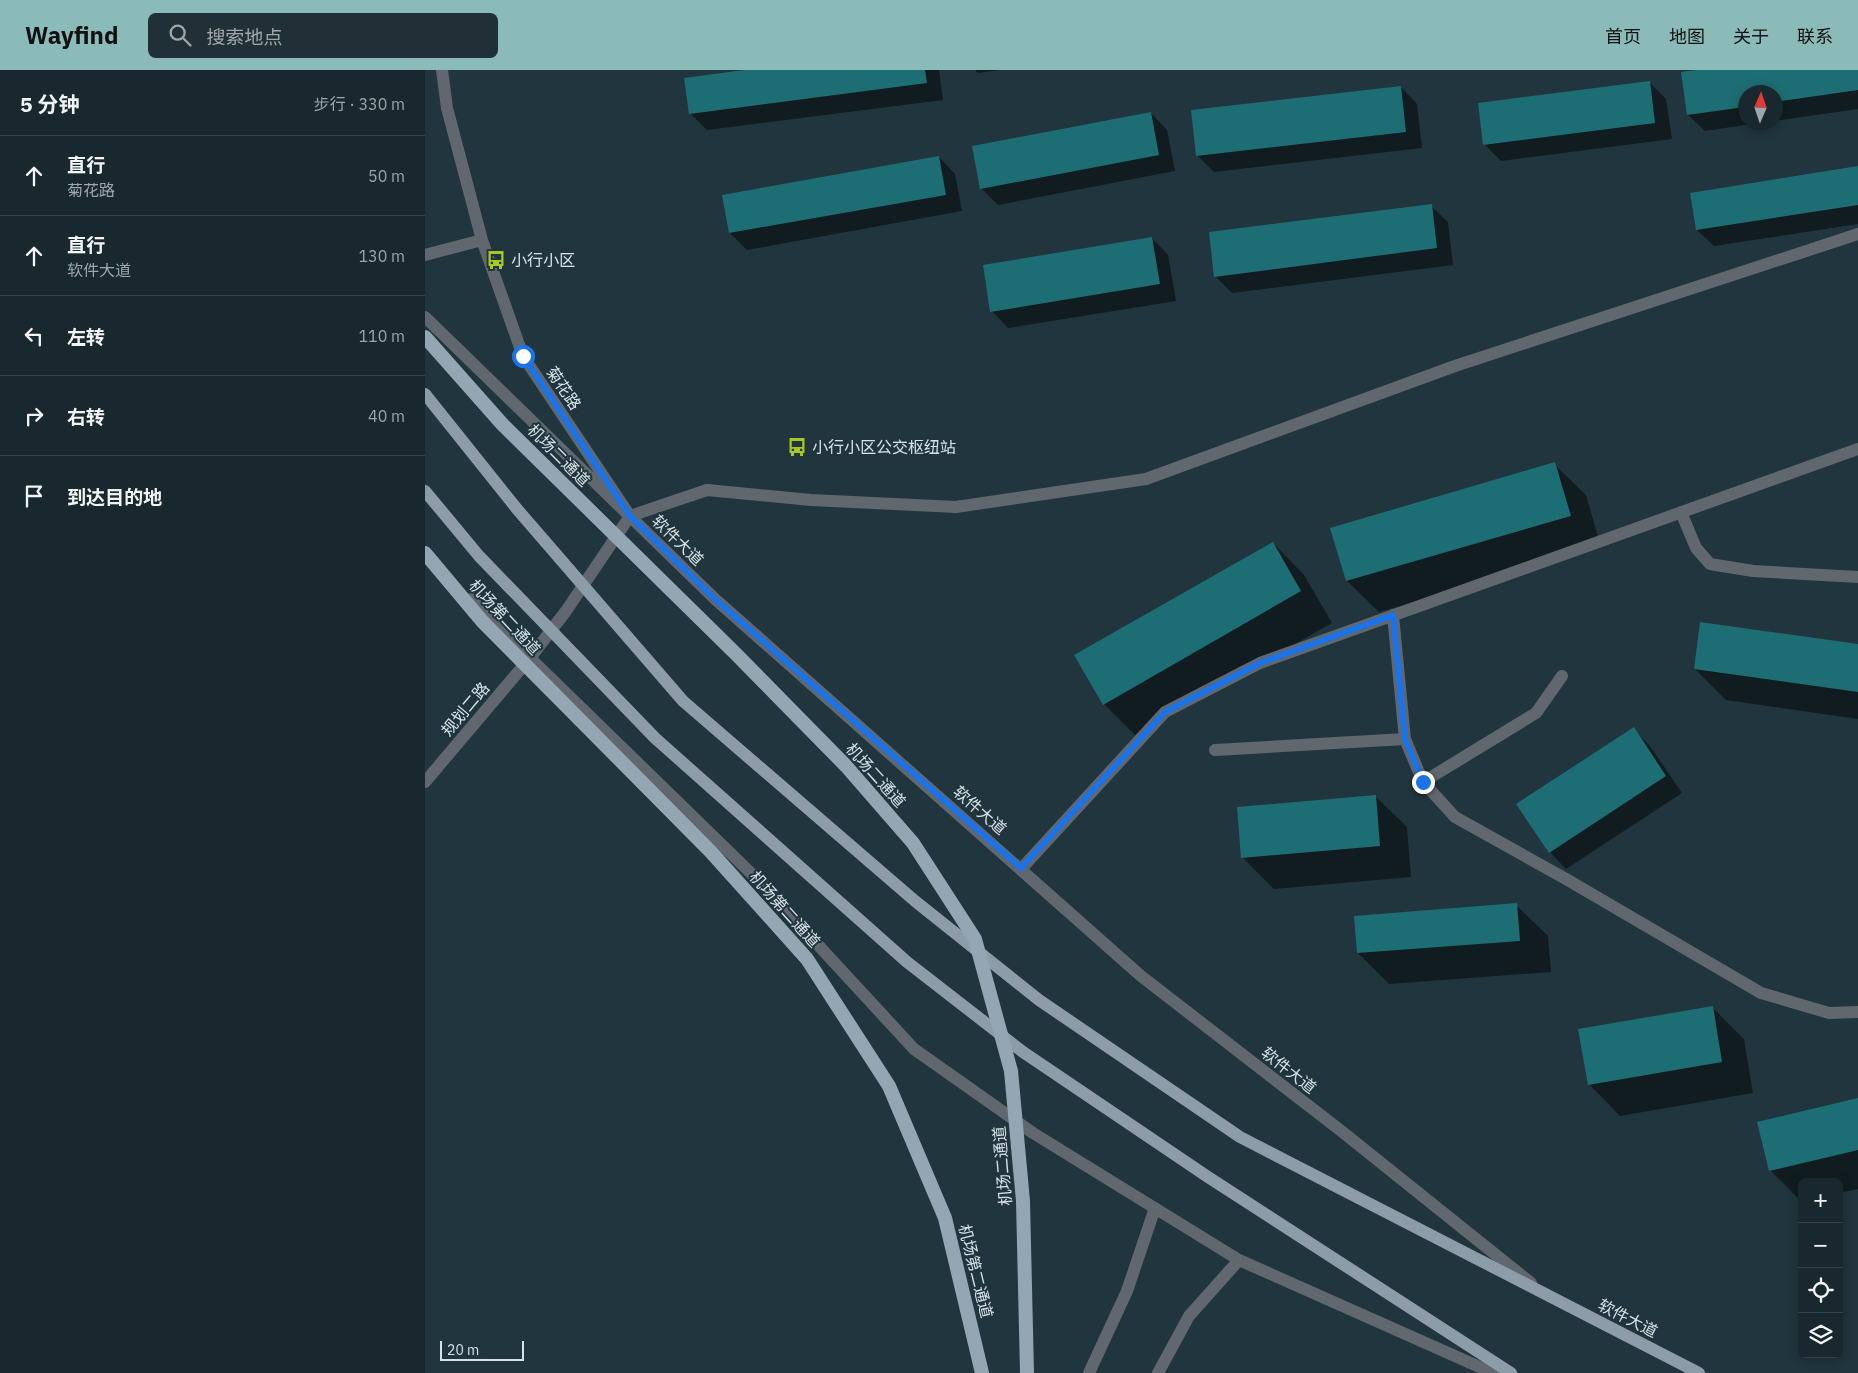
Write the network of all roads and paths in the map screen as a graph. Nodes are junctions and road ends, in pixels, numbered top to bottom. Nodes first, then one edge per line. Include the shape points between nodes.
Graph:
1 (442, 70) edge
2 (1858, 234) edge
3 (482, 240) junction
4 (425, 255) edge
5 (425, 317) edge
6 (425, 337) edge
7 (425, 394) edge
8 (1858, 449) edge
9 (425, 491) edge
10 (1681, 512) junction
11 (630, 516) junction
12 (425, 553) edge
13 (1858, 577) edge
14 (1393, 615) junction
15 (529, 658) junction
16 (1562, 676) dead end
17 (1405, 739) junction
18 (1215, 750) dead end
19 (425, 782) edge
20 (1423, 782) junction
21 (1021, 868) junction
22 (1858, 1012) edge
23 (1155, 1208) junction
24 (1239, 1260) junction
25 (1542, 1292) junction
26 (982, 1373) edge
27 (1027, 1373) edge
28 (1089, 1373) edge
29 (1158, 1373) edge
30 (1493, 1373) edge
31 (1511, 1373) edge
32 (1699, 1373) edge

1 - 3 street, 菊花路 via 447,108
2 - 11 street via 1455,366 1146,479 956,506 811,500 707,490
3 - 4 street
3 - 11 street, 菊花路 via 523,356
5 - 11 street, 软件大道
6 - 27 highway, 机场二通道 via 503,425 846,766 913,843 975,939 1011,1071 1023,1201
7 - 25 main road, 软件大道 via 517,509 683,701 915,901 1031,993 1240,1137
8 - 10 street
9 - 31 main road via 479,556 655,738 907,962 1023,1052 1208,1177
10 - 13 street via 1696,548 1710,564 1753,571
10 - 14 street
11 - 15 street via 566,611
11 - 21 street, 软件大道 via 715,599
12 - 15 street
12 - 26 highway, 机场第二通道 via 482,622 711,852 807,959 889,1086 945,1218
14 - 17 street
14 - 21 street via 1260,663 1165,712
15 - 19 street, 规划二路
15 - 23 street via 759,880 914,1049 1033,1133
16 - 20 street via 1536,713
17 - 18 street
17 - 20 street
20 - 22 street via 1455,817 1761,993 1829,1013
21 - 25 street, 软件大道 via 1141,976
23 - 24 street
23 - 28 street via 1127,1291
24 - 29 street via 1189,1316
24 - 30 street
25 - 32 main road, 软件大道

